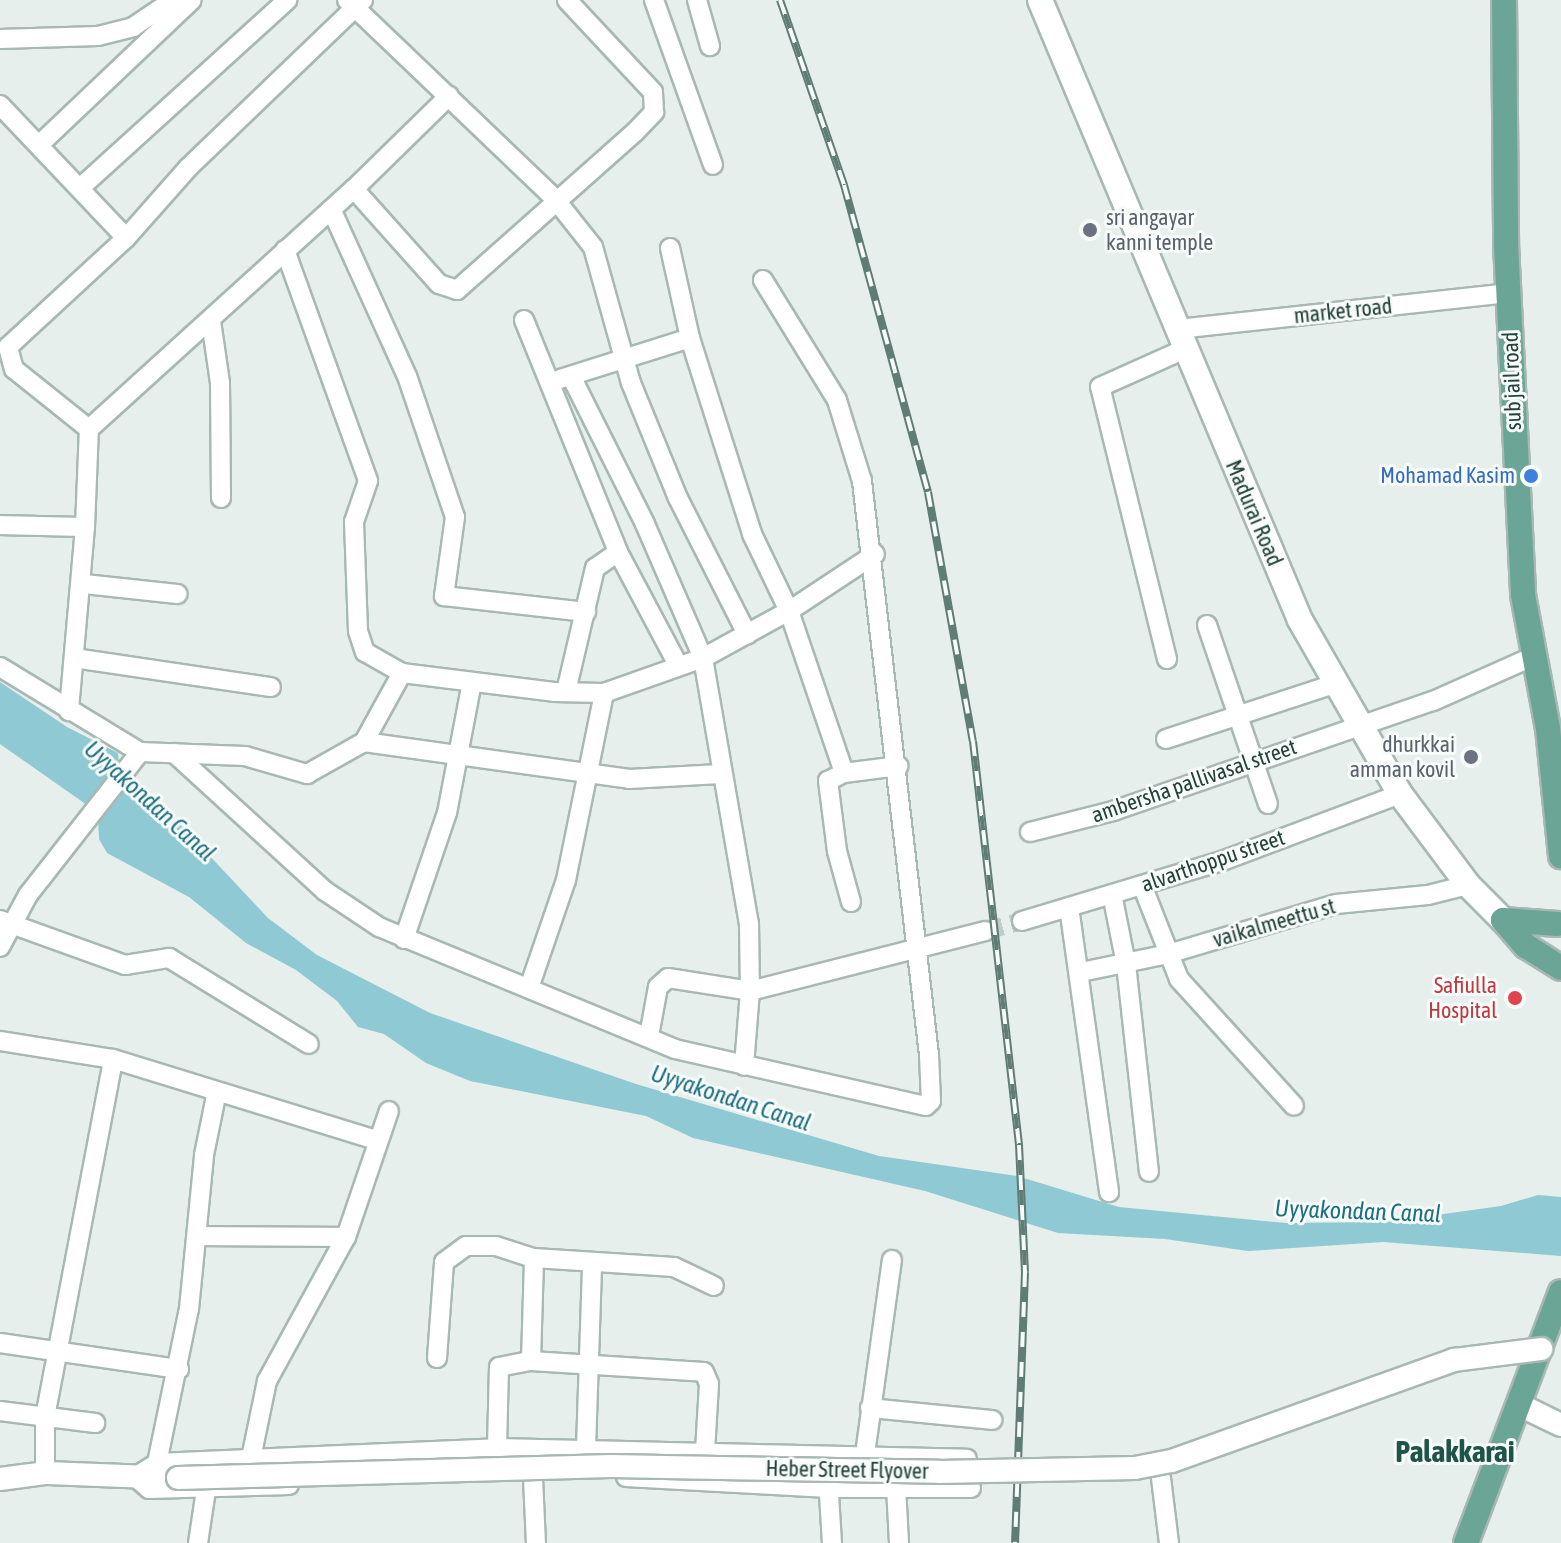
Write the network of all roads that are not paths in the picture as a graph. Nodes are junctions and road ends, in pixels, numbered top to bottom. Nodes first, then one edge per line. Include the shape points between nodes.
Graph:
1 (173, 0) edge
2 (192, 0) edge
3 (287, 0) edge
4 (567, 0) edge
5 (654, 0) edge
6 (697, 0) edge
7 (1040, 0) edge
8 (1504, 0) edge
9 (355, 3) edge
10 (0, 39) edge
11 (710, 46) dead end
12 (449, 96) junction
13 (3, 114) edge
14 (40, 144) junction
15 (713, 165) dead end
16 (80, 188) junction
17 (354, 189) junction
18 (555, 199) junction
19 (332, 211) junction
20 (126, 238) junction
21 (670, 248) dead end
22 (285, 250) junction
23 (763, 280) dead end
24 (1508, 293) junction
25 (524, 320) dead end
26 (211, 321) junction
27 (690, 338) junction
28 (1182, 339) junction
29 (624, 357) junction
30 (571, 376) junction
31 (546, 383) junction
32 (89, 429) junction
33 (221, 498) dead end
34 (0, 525) edge
35 (85, 527) junction
36 (618, 552) junction
37 (875, 554) junction
38 (84, 584) junction
39 (177, 594) dead end
40 (789, 611) junction
41 (586, 612) junction
42 (1207, 625) dead end
43 (747, 634) junction
44 (1534, 656) junction
45 (74, 658) junction
46 (703, 658) junction
47 (1167, 659) dead end
48 (678, 665) junction
49 (0, 667) edge
50 (402, 673) junction
51 (472, 682) junction
52 (1334, 684) junction
53 (271, 687) dead end
54 (566, 692) junction
55 (604, 693) junction
56 (69, 711) junction
57 (1241, 712) junction
58 (1357, 726) junction
59 (1166, 739) dead end
60 (364, 742) junction
61 (140, 752) junction
62 (174, 753) junction
63 (456, 755) junction
64 (1254, 761) junction
65 (899, 766) junction
66 (589, 770) junction
67 (844, 773) junction
68 (720, 774) junction
69 (1400, 794) junction
70 (1268, 804) dead end
71 (1030, 832) dead end
72 (1561, 856) edge
73 (1142, 885) junction
74 (1468, 885) junction
75 (1112, 894) junction
76 (851, 902) dead end
77 (1069, 907) junction
78 (1503, 920) junction
79 (1022, 921) tunnel mouth
80 (4, 922) edge
81 (1560, 923) edge
82 (985, 931) tunnel mouth
83 (404, 939) junction
84 (0, 947) edge
85 (916, 948) junction
86 (1168, 954) junction
87 (1126, 964) junction
88 (1561, 968) edge
89 (1081, 972) junction
90 (529, 988) junction
91 (750, 991) junction
92 (649, 1036) junction
93 (0, 1041) edge
94 (309, 1044) dead end
95 (113, 1059) junction
96 (744, 1066) junction
97 (217, 1091) junction
98 (1294, 1106) dead end
99 (389, 1111) dead end
100 (377, 1140) junction
101 (1149, 1172) dead end
102 (1109, 1192) dead end
103 (199, 1236) junction
104 (346, 1237) junction
105 (534, 1258) junction
106 (892, 1260) dead end
107 (592, 1264) junction
108 (714, 1286) dead end
109 (1561, 1292) edge
110 (0, 1343) edge
111 (1541, 1349) junction
112 (59, 1352) junction
113 (437, 1358) dead end
114 (531, 1361) junction
115 (589, 1364) junction
116 (179, 1369) junction
117 (870, 1408) junction
118 (1530, 1410) dead end
119 (0, 1411) edge
120 (45, 1417) junction
121 (992, 1420) dead end
122 (95, 1423) dead end
123 (1561, 1425) edge
124 (497, 1448) junction
125 (586, 1448) junction
126 (705, 1451) junction
127 (823, 1454) junction
128 (865, 1454) junction
129 (967, 1459) dead end
130 (157, 1463) junction
131 (250, 1463) junction
132 (45, 1473) junction
133 (135, 1477) junction
134 (533, 1478) junction
135 (1161, 1478) dead end
136 (0, 1479) edge
137 (896, 1487) junction
138 (829, 1488) junction
139 (971, 1488) dead end
140 (206, 1490) junction
141 (198, 1543) edge
142 (536, 1543) edge
143 (832, 1543) edge
144 (899, 1543) edge
145 (1169, 1543) edge
146 (1466, 1543) edge

1 - 10 street via 133,27 98,36
2 - 14 street
3 - 16 street
4 - 18 street via 653,92 657,104 635,132
5 - 15 street
6 - 11 street
7 - 28 main road, Madurai Road
8 - 24 main road, sub jail road
9 - 12 street
9 - 20 street via 188,168
12 - 17 street
12 - 18 street
13 - 14 street
14 - 16 street
16 - 20 street
17 - 18 street via 439,284 457,290
17 - 19 street
18 - 29 street via 602,268
19 - 22 street
19 - 41 street via 407,376 455,517 444,596
20 - 32 street via 8,347 14,369
21 - 27 street
22 - 26 street
22 - 50 street via 368,481 354,522 358,631 365,652
23 - 37 street via 837,400 862,481
24 - 28 street, market road
24 - 44 main road, sub jail road via 1523,595
25 - 31 street
26 - 32 street
26 - 33 street via 220,383
27 - 29 street
27 - 40 street via 752,534
28 - 47 street, market road via 1100,387
28 - 52 main road, Madurai Road via 1300,620
29 - 30 street
29 - 43 street via 678,498
30 - 31 street
30 - 46 street via 645,524
31 - 36 street
32 - 35 street
34 - 35 street
35 - 38 street
36 - 41 street via 595,568
36 - 48 street
37 - 40 street
37 - 65 street
38 - 39 street
38 - 45 street
40 - 43 street
40 - 67 street
41 - 54 street
42 - 57 street
43 - 46 street
44 - 58 street, ambersha pallivasal street via 1433,701
44 - 72 main road, sub jail road via 1548,728
45 - 53 street
45 - 56 street
46 - 48 street
46 - 68 street
48 - 55 street
49 - 56 street
50 - 51 street
50 - 60 street
51 - 54 street
51 - 63 street
52 - 57 street
52 - 58 main road, Madurai Road
54 - 55 street
55 - 66 street
56 - 61 street
57 - 59 street
57 - 64 street
58 - 64 street, ambersha pallivasal street
58 - 69 main road, Madurai Road
60 - 62 street via 307,774 245,756
60 - 63 street
61 - 62 street
61 - 80 street
62 - 83 street via 325,891
63 - 66 street
63 - 83 street via 447,813
64 - 70 street
64 - 71 street, ambersha pallivasal street via 1113,811
65 - 67 street
65 - 85 street
66 - 68 street via 629,779
66 - 90 street via 566,880
67 - 76 street via 828,781 828,801
68 - 91 street via 749,923
69 - 73 street, alvarthoppu street
69 - 74 main road, Madurai Road
73 - 75 street, alvarthoppu street
73 - 86 street
74 - 78 main road, Madurai Road
74 - 86 street, vaikalmeettu st via 1428,895 1336,904
75 - 77 street, alvarthoppu street
75 - 87 street
77 - 79 street, alvarthoppu street
77 - 89 street
78 - 81 main road
78 - 88 main road, Madurai Road via 1526,946
80 - 84 street
80 - 94 street via 125,965 169,958
81 - 88 main road via 1551,942
82 - 85 street
83 - 90 street
85 - 91 street
85 - 96 street via 929,1055 931,1101 926,1106
86 - 87 street, vaikalmeettu st
86 - 98 street via 1179,979 1207,1015
87 - 89 street, vaikalmeettu st
87 - 101 street
89 - 102 street
90 - 92 street
91 - 92 street via 668,978 658,987
91 - 96 street
92 - 96 street via 675,1049
93 - 95 street
95 - 97 street
95 - 112 street
97 - 100 street
97 - 103 street via 204,1155
99 - 100 street
100 - 104 street
103 - 104 street
103 - 116 street
104 - 131 street via 267,1381
105 - 107 street
105 - 113 street via 496,1246 466,1246 444,1262
105 - 114 street
106 - 117 street
107 - 108 street via 674,1267
107 - 115 street
109 - 111 main road
110 - 112 street
111 - 133 street, Heber Street Flyover, bridge via 1454,1360 1185,1457 1135,1468 939,1472 611,1466
111 - 146 main road
112 - 116 street
112 - 120 street
114 - 115 street
114 - 124 street via 499,1367
115 - 125 street
115 - 126 street via 704,1372 709,1384
116 - 130 street
117 - 121 street
117 - 128 street
118 - 123 street
119 - 120 street
120 - 122 street
120 - 132 street
124 - 125 street
124 - 131 street
125 - 126 street
126 - 127 street
127 - 128 street
127 - 138 street
128 - 129 street
130 - 131 street
130 - 133 street
132 - 133 street, Heber Street Flyover
132 - 136 street, Heber Street Flyover
133 - 140 street via 149,1489
134 - 138 street via 615,1476
134 - 140 street
134 - 142 street
135 - 145 street
137 - 138 street
137 - 139 street
137 - 144 street
138 - 143 street
140 - 141 street

